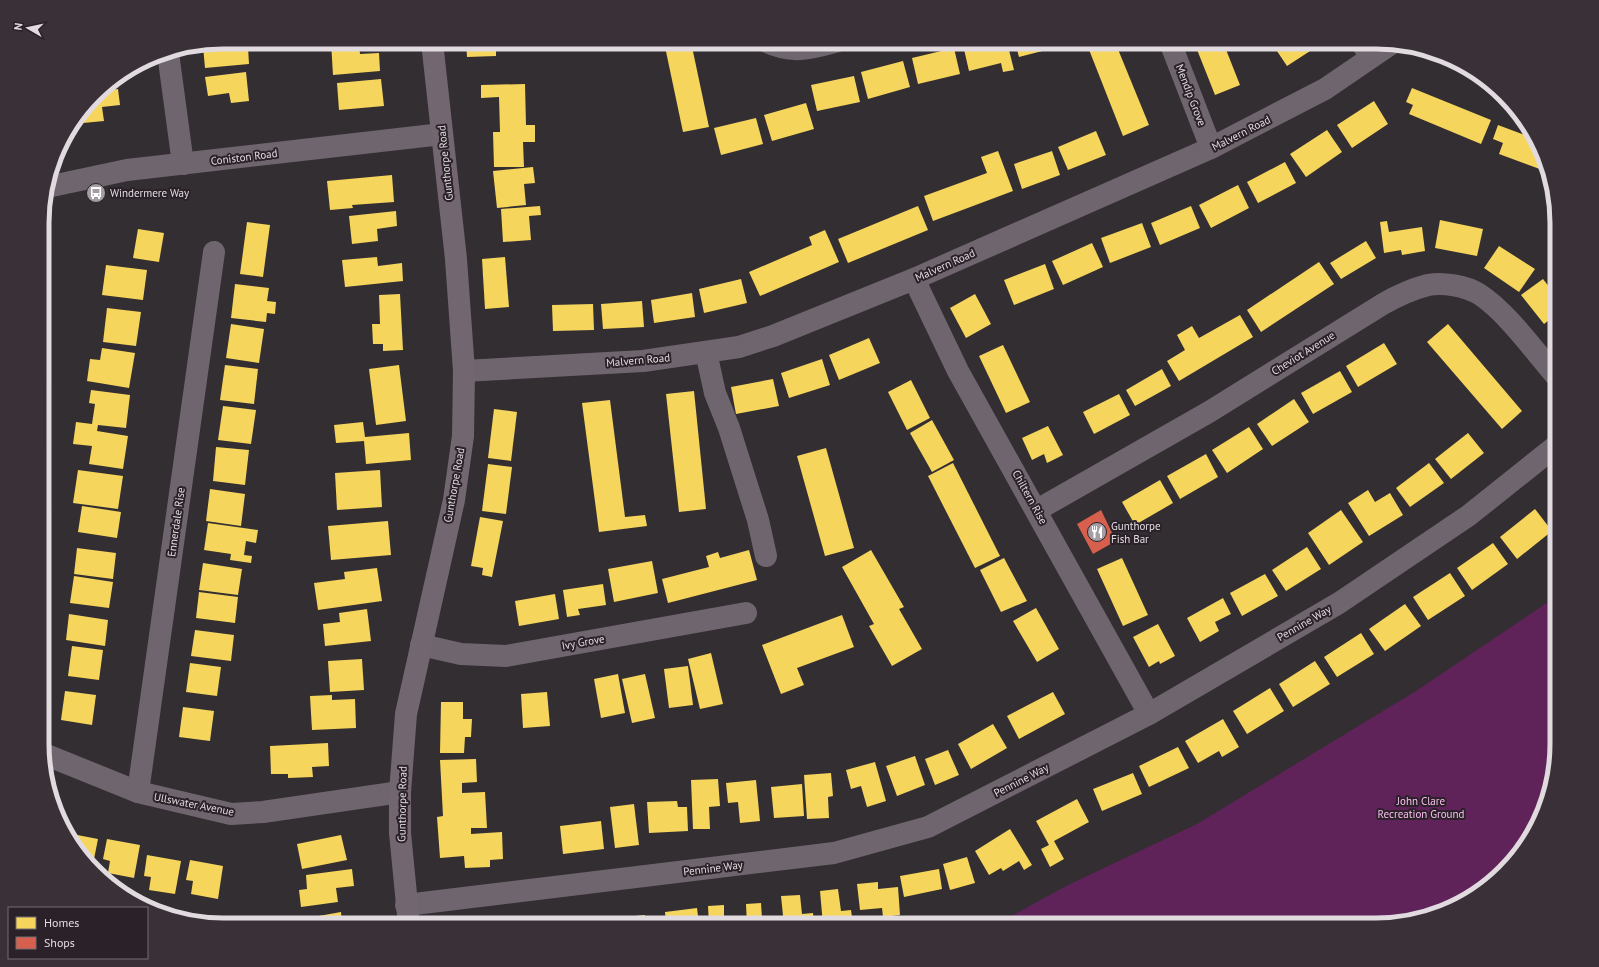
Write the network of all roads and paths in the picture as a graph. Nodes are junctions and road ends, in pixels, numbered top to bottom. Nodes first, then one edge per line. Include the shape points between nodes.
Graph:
1 (433, 49) edge
2 (796, 49) edge
3 (810, 49) edge
4 (1173, 49) edge
5 (1366, 50) edge
6 (169, 58) edge
7 (442, 134) junction
8 (1211, 148) junction
9 (183, 164) junction
10 (53, 186) edge
11 (214, 252) dead end
12 (914, 278) junction
13 (706, 352) junction
14 (1550, 370) edge
15 (464, 371) junction
16 (1550, 451) edge
17 (1037, 510) junction
18 (766, 556) dead end
19 (746, 613) dead end
20 (421, 645) junction
21 (1149, 714) junction
22 (49, 756) edge
23 (138, 792) junction
24 (400, 792) junction
25 (408, 915) edge

1 - 7 street, Gunthorpe Road
2 - 3 street
4 - 8 street, Mendip Grove
5 - 8 street, Malvern Road via 1325,89
6 - 9 street
7 - 9 street, Coniston Road
7 - 15 street, Gunthorpe Road via 456,259
8 - 12 street, Malvern Road
9 - 10 street, Coniston Road via 127,170
11 - 23 street, Ennerdale Rise
12 - 13 street, Malvern Road via 773,336 740,347
12 - 17 street, Chiltern Rise via 958,371
13 - 15 street, Malvern Road via 643,361
13 - 18 street via 715,393 729,428 758,520
14 - 17 street, Cheviot Avenue via 1507,319 1479,294 1459,286 1430,285 1409,291 1382,304 1209,412
15 - 20 street, Gunthorpe Road via 463,436 454,500
16 - 21 street, Pennine Way via 1468,516 1339,603
17 - 21 street, Chiltern Rise
19 - 20 street, Ivy Grove via 506,656 461,654
20 - 24 street, Gunthorpe Road via 406,714
21 - 25 street, Pennine Way via 928,827 834,854
22 - 23 street, Ullswater Avenue
23 - 24 street, Ullswater Avenue via 231,814 264,812
24 - 25 street, Gunthorpe Road via 400,833

